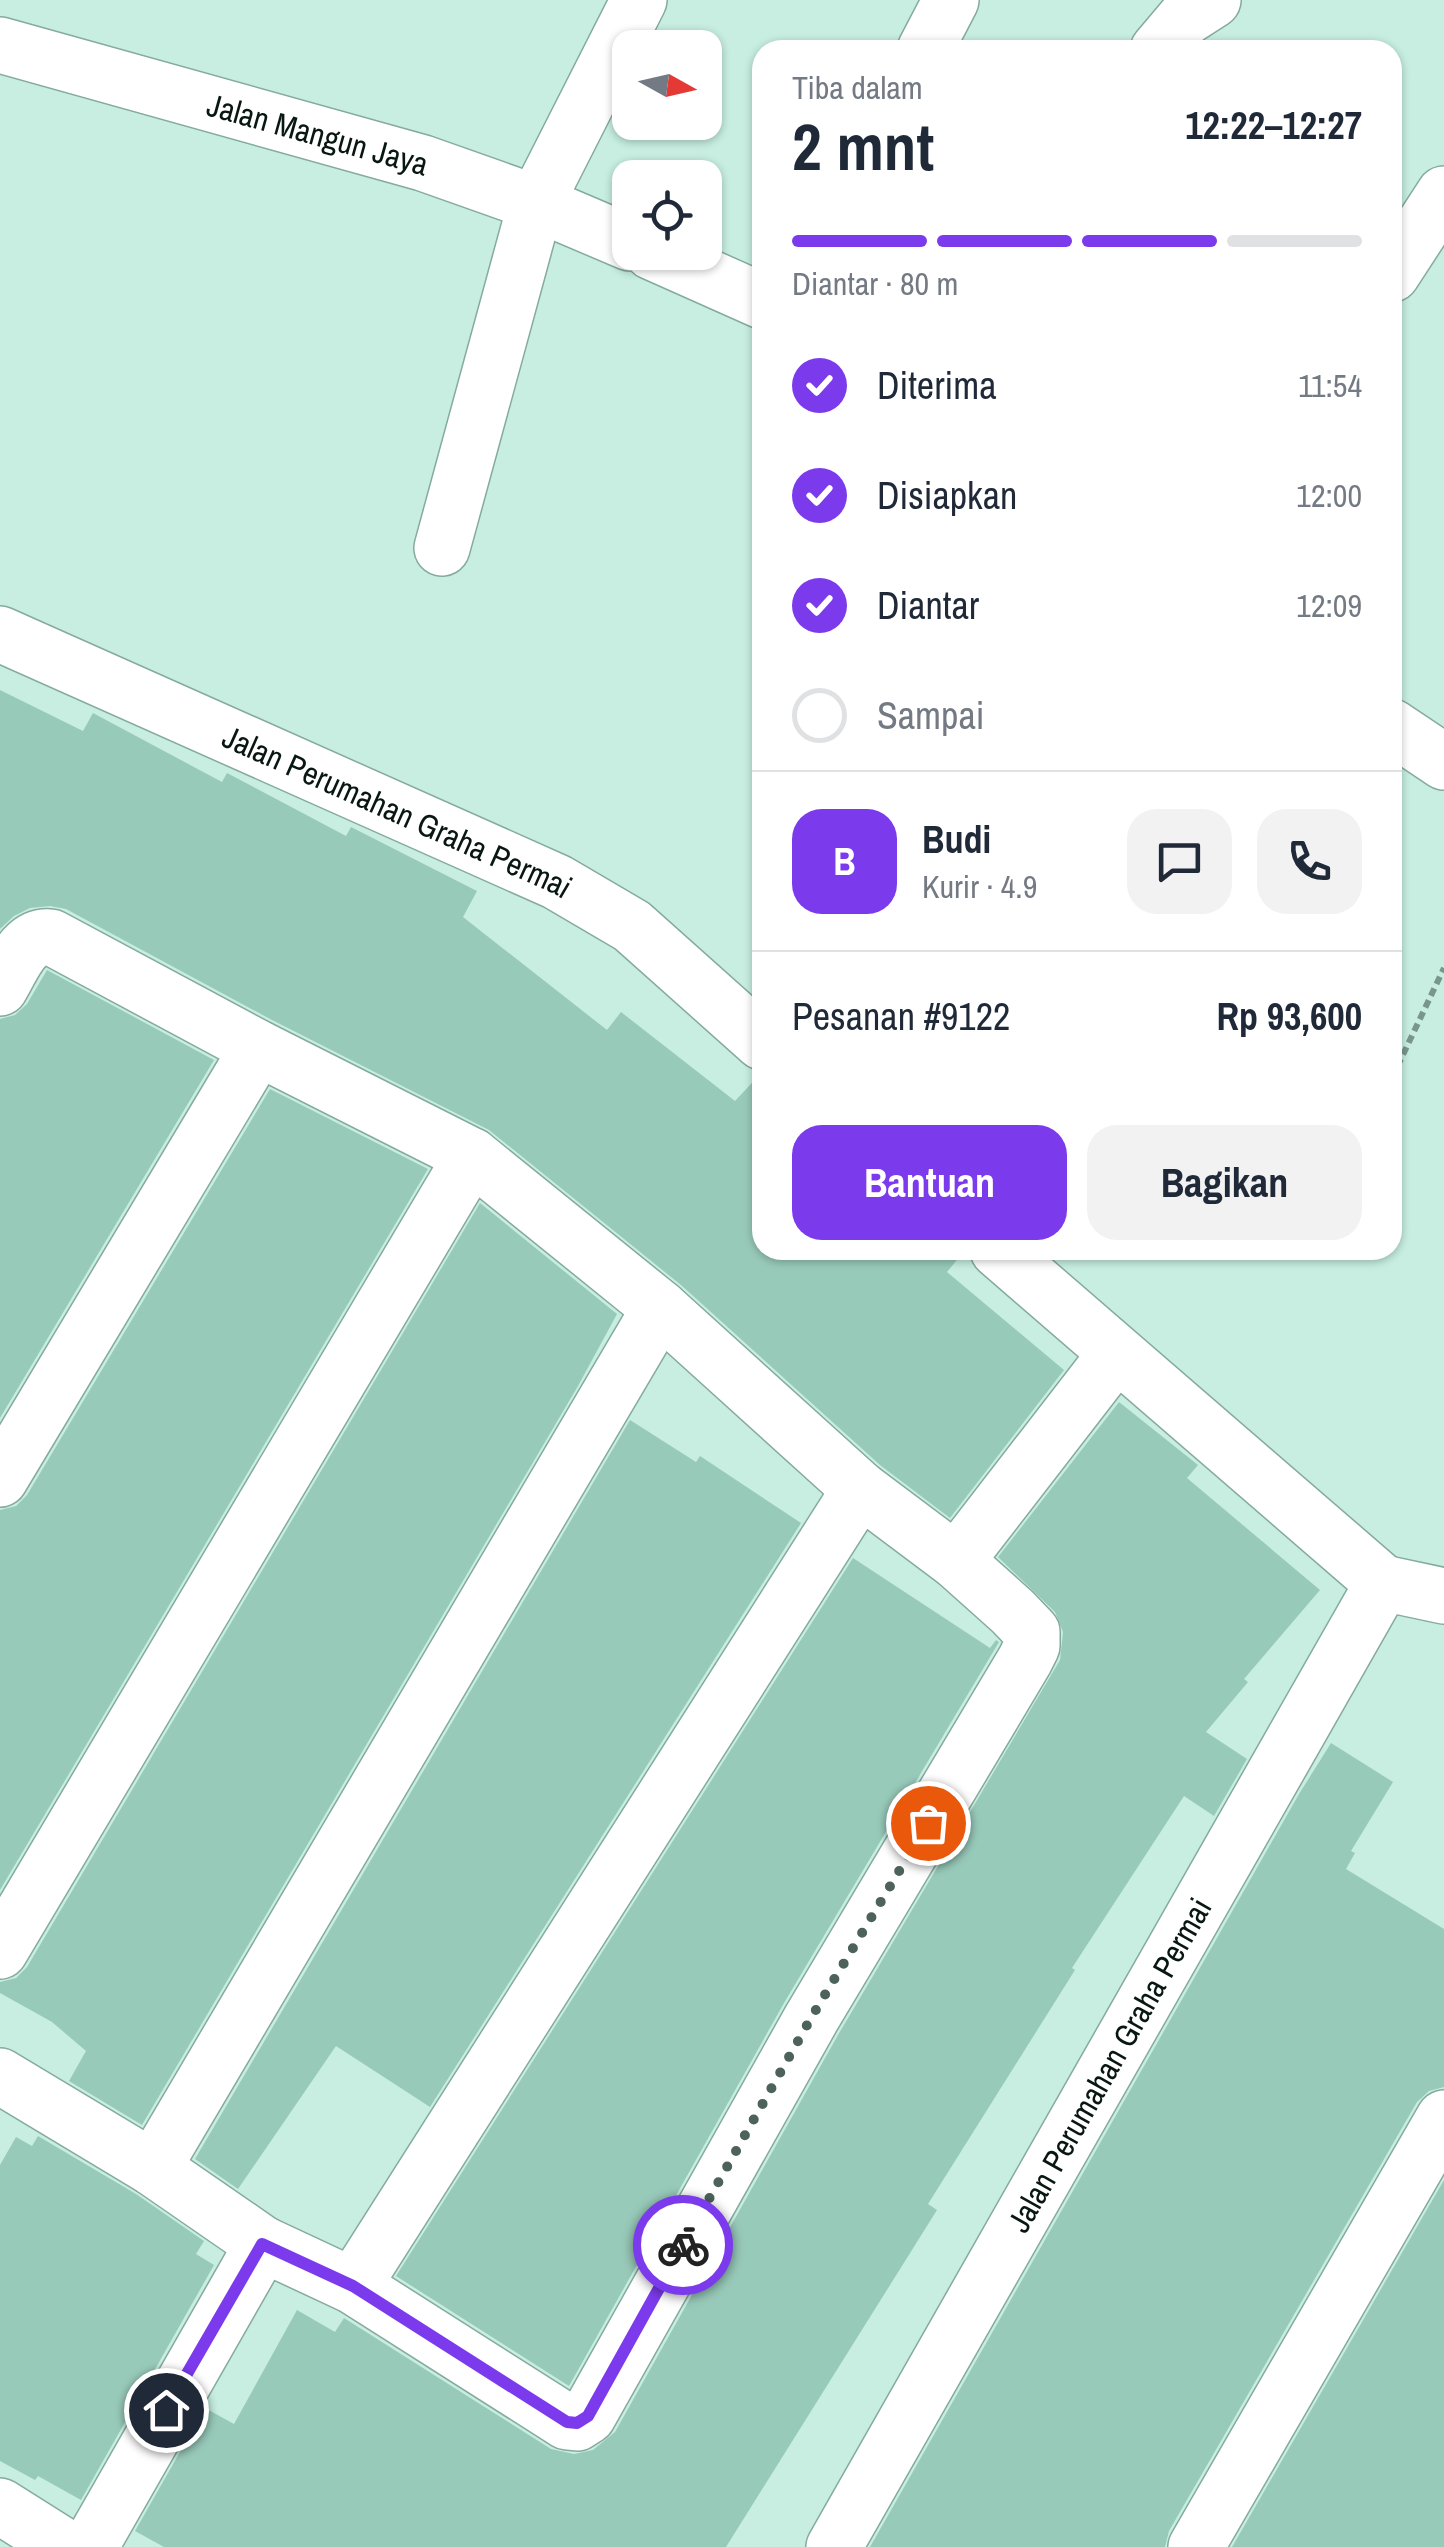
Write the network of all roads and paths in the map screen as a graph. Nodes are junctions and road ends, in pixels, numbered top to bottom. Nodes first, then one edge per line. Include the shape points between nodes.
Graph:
1 (639, 0) edge
2 (951, 0) edge
3 (1212, 0) edge
4 (930, 40) edge
5 (1166, 40) edge
6 (0, 45) edge
7 (1444, 194) edge
8 (536, 203) junction
9 (612, 235) edge
10 (1402, 259) edge
11 (692, 270) edge
12 (752, 297) edge
13 (442, 548) dead end
14 (0, 634) edge
15 (1402, 734) edge
16 (1444, 762) edge
17 (1444, 968) edge
18 (0, 988) edge
19 (752, 1033) edge
20 (258, 1048) junction
21 (1402, 1057) edge
22 (472, 1156) junction
23 (1009, 1260) edge
24 (660, 1308) junction
25 (1116, 1354) junction
26 (0, 1479) edge
27 (860, 1488) junction
28 (956, 1561) junction
29 (1383, 1583) junction
30 (1444, 1596) edge
31 (0, 1951) edge
32 (0, 2076) edge
33 (1444, 2118) edge
34 (153, 2168) junction
35 (262, 2244) junction
36 (353, 2286) junction
37 (0, 2506) edge
38 (65, 2547) edge
39 (90, 2547) edge
40 (834, 2547) edge
41 (1196, 2547) edge

1 - 8 street
2 - 4 street
3 - 5 street
6 - 8 street, Jalan Mangun Jaya via 422,163
7 - 10 street
8 - 9 street, Jalan Mangun Jaya
8 - 13 street
11 - 12 street
14 - 19 street, Jalan Perumahan Graha Permai via 557,882 632,926
15 - 16 street
17 - 21 path
18 - 20 street via 28,942 51,938
20 - 22 street
20 - 26 street
22 - 24 street
22 - 31 street
23 - 25 street
24 - 27 street
24 - 34 street
25 - 28 street
25 - 29 street
27 - 28 street
27 - 36 street
28 - 36 street via 1028,1627 1032,1646 811,2018 588,2416 567,2422
29 - 30 street
29 - 40 street, Jalan Perumahan Graha Permai
32 - 34 street
33 - 41 street
34 - 35 street
35 - 36 street
35 - 39 street
37 - 38 street

